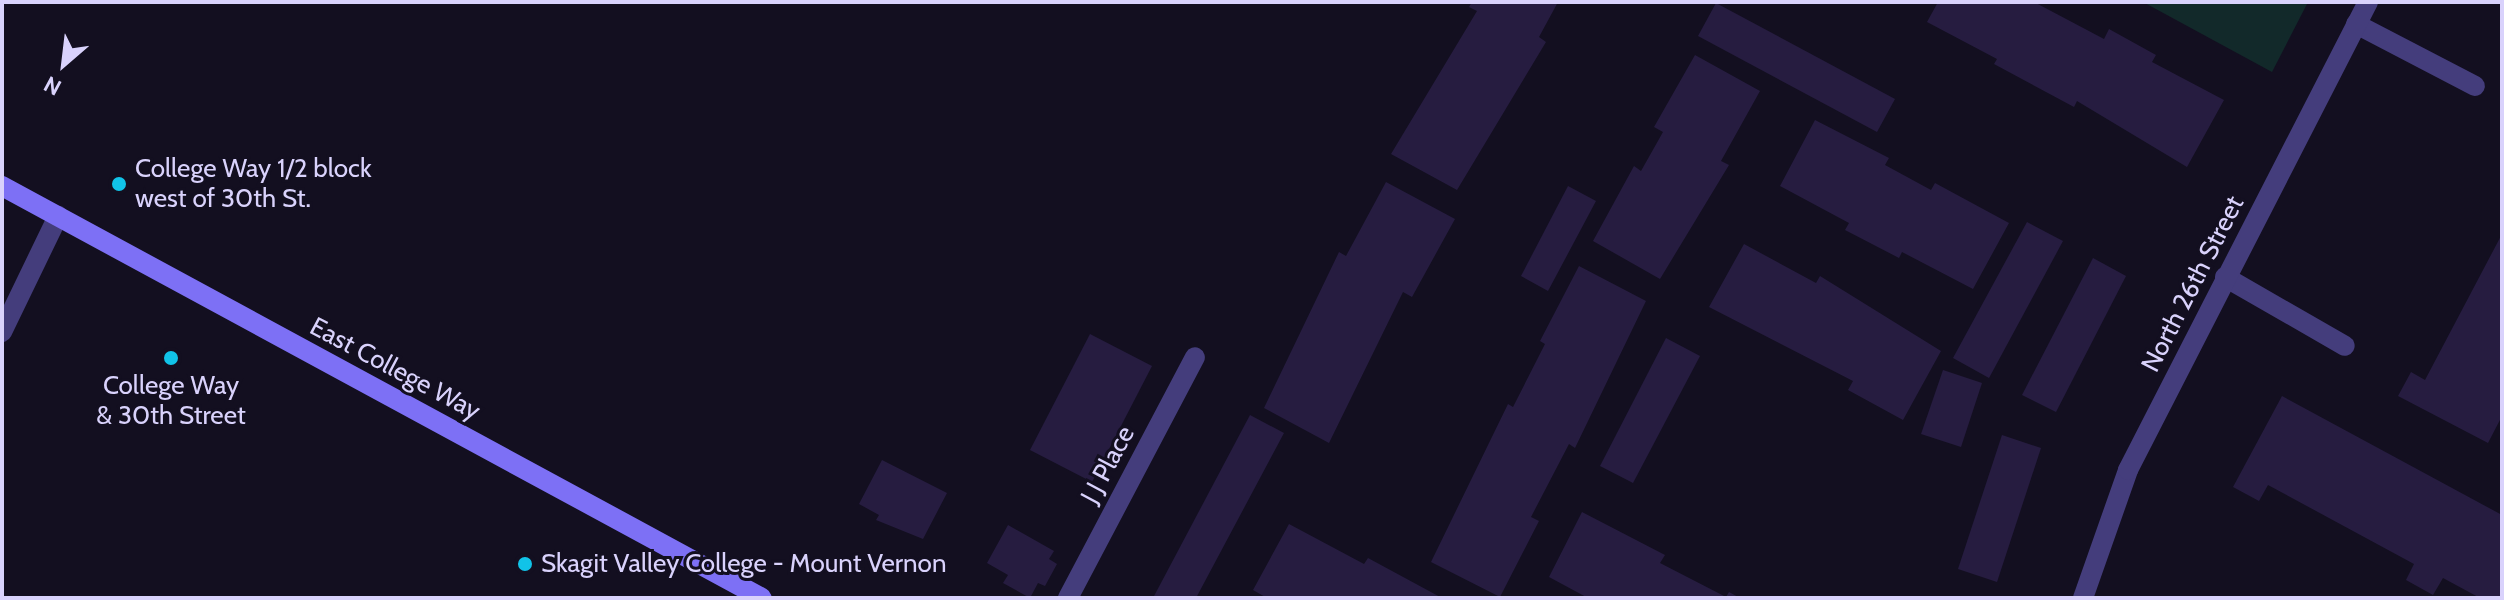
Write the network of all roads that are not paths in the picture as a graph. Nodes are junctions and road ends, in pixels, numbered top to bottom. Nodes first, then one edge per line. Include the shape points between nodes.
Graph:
1 (2368, 2) edge
2 (2356, 24) junction
3 (2475, 86) dead end
4 (2, 186) edge
5 (58, 216) junction
6 (2225, 277) junction
7 (2, 332) edge
8 (2345, 346) dead end
9 (1195, 357) dead end
10 (762, 598) edge
11 (1068, 598) edge
12 (2083, 598) edge

1 - 2 street, North 26th Street
2 - 3 street
2 - 6 street, North 26th Street
4 - 5 main road, East College Way
5 - 7 street
5 - 10 main road, East College Way
6 - 8 street
6 - 12 street, North 26th Street via 2128,470
9 - 11 street, J J Place

